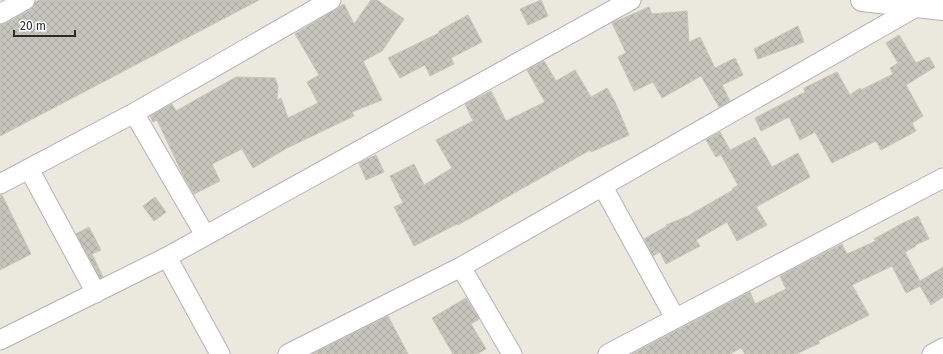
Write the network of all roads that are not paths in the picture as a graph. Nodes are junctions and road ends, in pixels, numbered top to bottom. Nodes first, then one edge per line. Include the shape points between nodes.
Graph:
1 (25, 0) edge
2 (331, 0) edge
3 (631, 0) edge
4 (862, 0) edge
5 (918, 6) junction
6 (943, 9) edge
7 (0, 14) edge
8 (134, 113) junction
9 (29, 169) junction
10 (3, 176) edge
11 (943, 178) edge
12 (603, 187) junction
13 (205, 235) junction
14 (167, 257) junction
15 (461, 267) junction
16 (96, 293) junction
17 (675, 318) junction
18 (0, 340) edge
19 (943, 348) edge
20 (220, 354) edge
21 (288, 354) edge
22 (512, 354) edge
23 (610, 354) edge
24 (932, 354) edge

1 - 7 street
2 - 8 street
3 - 13 street
4 - 5 main road
5 - 6 main road
5 - 12 street
8 - 9 street
8 - 13 street
9 - 10 street
9 - 16 street
11 - 17 street
12 - 15 street
12 - 17 street
13 - 14 street
14 - 16 street
14 - 20 street
15 - 21 street
15 - 22 street
16 - 18 street
17 - 23 street
19 - 24 street

